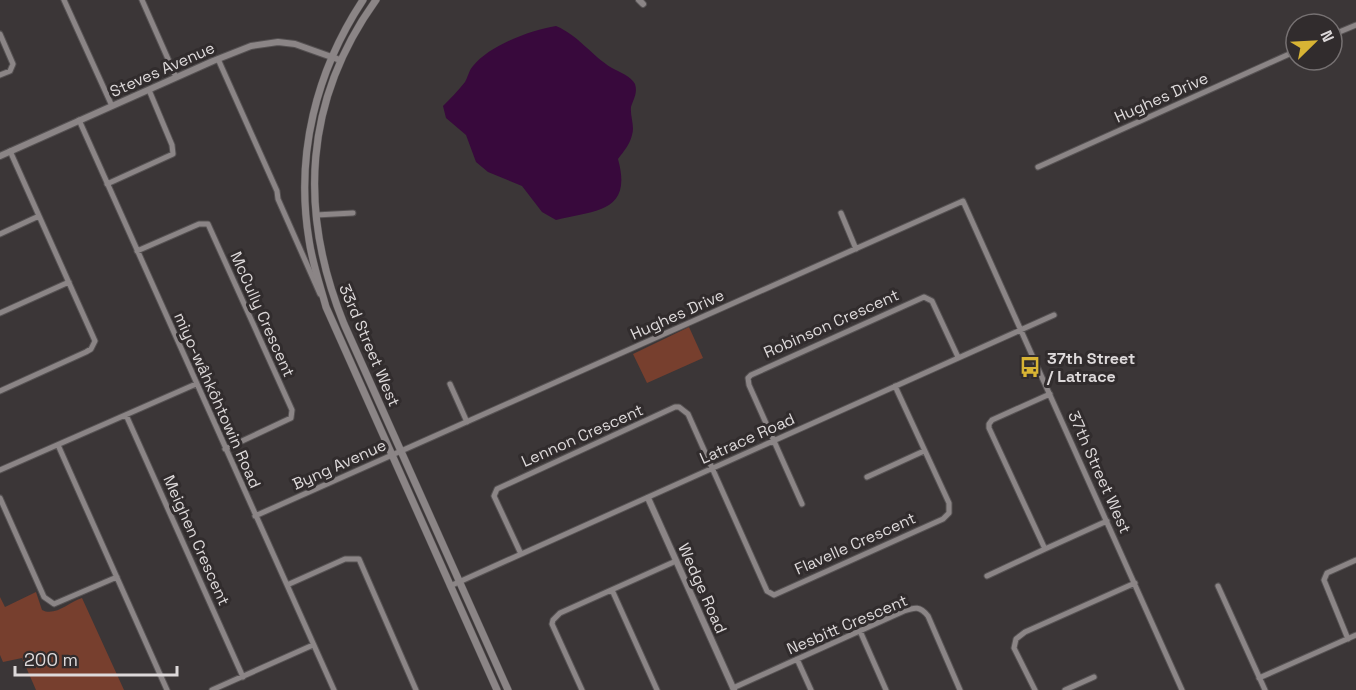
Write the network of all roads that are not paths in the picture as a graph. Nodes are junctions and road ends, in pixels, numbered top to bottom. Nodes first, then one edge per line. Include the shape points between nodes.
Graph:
1 (64, 0) edge
2 (142, 0) edge
3 (363, 0) edge
4 (376, 0) edge
5 (0, 34) edge
6 (1284, 56) edge
7 (332, 57) junction
8 (218, 59) junction
9 (340, 60) junction
10 (0, 75) edge
11 (176, 77) junction
12 (149, 90) junction
13 (112, 106) junction
14 (79, 120) junction
15 (10, 151) junction
16 (0, 156) edge
17 (1038, 167) dead end
18 (107, 184) junction
19 (963, 201) joint
20 (353, 213) dead end
21 (841, 213) dead end
22 (316, 215) junction
23 (39, 216) junction
24 (0, 234) edge
25 (856, 249) junction
26 (137, 251) junction
27 (69, 282) junction
28 (326, 307) junction
29 (0, 313) edge
30 (1054, 315) dead end
31 (1022, 330) junction
32 (958, 357) junction
33 (196, 384) junction
34 (450, 384) dead end
35 (895, 386) junction
36 (0, 391) edge
37 (1050, 394) junction
38 (126, 415) junction
39 (467, 422) junction
40 (774, 441) junction
41 (58, 445) junction
42 (225, 449) junction
43 (924, 451) junction
44 (401, 452) junction
45 (393, 455) junction
46 (712, 468) junction
47 (0, 470) edge
48 (867, 477) dead end
49 (0, 498) edge
50 (648, 498) junction
51 (802, 504) dead end
52 (255, 516) junction
53 (1107, 521) junction
54 (1045, 549) junction
55 (521, 554) junction
56 (1356, 560) edge
57 (676, 561) junction
58 (987, 576) dead end
59 (117, 577) junction
60 (459, 582) junction
61 (1135, 583) junction
62 (287, 585) junction
63 (450, 586) junction
64 (1218, 586) dead end
65 (612, 590) junction
66 (860, 631) junction
67 (1356, 635) edge
68 (1348, 639) junction
69 (313, 645) junction
70 (797, 659) junction
71 (243, 677) junction
72 (1094, 677) dead end
73 (1259, 678) junction
74 (733, 689) edge
75 (167, 690) edge
76 (213, 690) edge
77 (334, 690) edge
78 (416, 690) edge
79 (496, 690) edge
80 (508, 690) edge
81 (582, 690) edge
82 (657, 690) edge
83 (811, 690) edge
84 (886, 690) edge
85 (960, 690) edge
86 (1035, 690) edge
87 (1065, 690) edge
88 (1182, 690) edge
89 (1265, 690) edge

1 - 13 street
2 - 11 street
3 - 7 main road, 33rd Street West
4 - 9 main road, 33rd Street West
5 - 10 street via 13,64 10,71
6 - 17 street, Hughes Drive
7 - 8 street, Steves Avenue via 278,42 251,46
7 - 9 street, Steves Avenue
7 - 28 main road, 33rd Street West via 316,99 307,144 304,196 309,242
8 - 11 street, Steves Avenue
8 - 28 street, 33rd Street West
9 - 22 main road, 33rd Street West via 318,136
11 - 12 street, Steves Avenue
12 - 13 street, Steves Avenue
12 - 18 street via 173,154
13 - 14 street, Steves Avenue
14 - 15 street, Steves Avenue
14 - 18 street, miyo-wâhkôhtowin Road
15 - 16 street, Steves Avenue
15 - 23 street
18 - 26 street, miyo-wâhkôhtowin Road
19 - 25 street, Hughes Drive
19 - 31 street, 37th Street West
20 - 22 street
21 - 25 street
22 - 44 main road, 33rd Street West via 329,285
23 - 24 street
23 - 27 street
25 - 39 street, Hughes Drive
26 - 33 street, miyo-wâhkôhtowin Road
26 - 42 street, McCully Crescent via 199,224 208,224 292,410 291,418
27 - 29 street
27 - 36 street via 95,341 91,349
28 - 45 main road, 33rd Street West
30 - 31 street, Latrace Road
31 - 32 street, Latrace Road
31 - 37 street, 37th Street West
32 - 35 street, Latrace Road
32 - 40 street, Robinson Crescent via 932,301 924,297 753,373 748,378 749,385
33 - 38 street
33 - 42 street, miyo-wâhkôhtowin Road
34 - 39 street
35 - 40 street, Latrace Road
35 - 43 street, Flavelle Crescent
37 - 53 street, 37th Street West
37 - 54 street via 989,424
38 - 41 street
38 - 71 street, Meighen Crescent
39 - 44 street, Hughes Drive
40 - 46 street, Latrace Road
40 - 51 street
41 - 47 street
41 - 59 street
42 - 52 street, miyo-wâhkôhtowin Road
43 - 46 street, Flavelle Crescent via 949,503 947,516 774,595 767,591
43 - 48 street
44 - 45 street, Byng Avenue
44 - 60 main road, 33rd Street West
45 - 52 street, Byng Avenue
45 - 63 main road, 33rd Street West
46 - 50 street, Latrace Road
46 - 55 street, Lennon Crescent via 688,414 675,407 497,489 494,496
49 - 59 street via 44,597 54,604
50 - 55 street, Latrace Road
50 - 57 street, Wedge Road
52 - 62 street, miyo-wâhkôhtowin Road
53 - 54 street
53 - 61 street, 37th Street West
54 - 58 street
55 - 60 street, Latrace Road
56 - 68 street via 1328,573 1324,580
57 - 65 street
57 - 74 street, Wedge Road
59 - 75 street
60 - 63 street, Latrace Road
60 - 80 main road, 33rd Street West
61 - 86 street via 1016,639 1014,648
61 - 88 street, 37th Street West
62 - 69 street, miyo-wâhkôhtowin Road
62 - 78 street via 345,560 358,559
63 - 79 main road, 33rd Street West
64 - 73 street
65 - 81 street via 560,613 553,620
65 - 82 street
66 - 70 street, Nesbitt Crescent
66 - 84 street
66 - 85 street, Nesbitt Crescent via 920,608 928,616
67 - 68 street
68 - 73 street
69 - 71 street
69 - 77 street, miyo-wâhkôhtowin Road
70 - 74 street, Nesbitt Crescent
70 - 83 street
71 - 76 street
72 - 87 street
73 - 89 street

